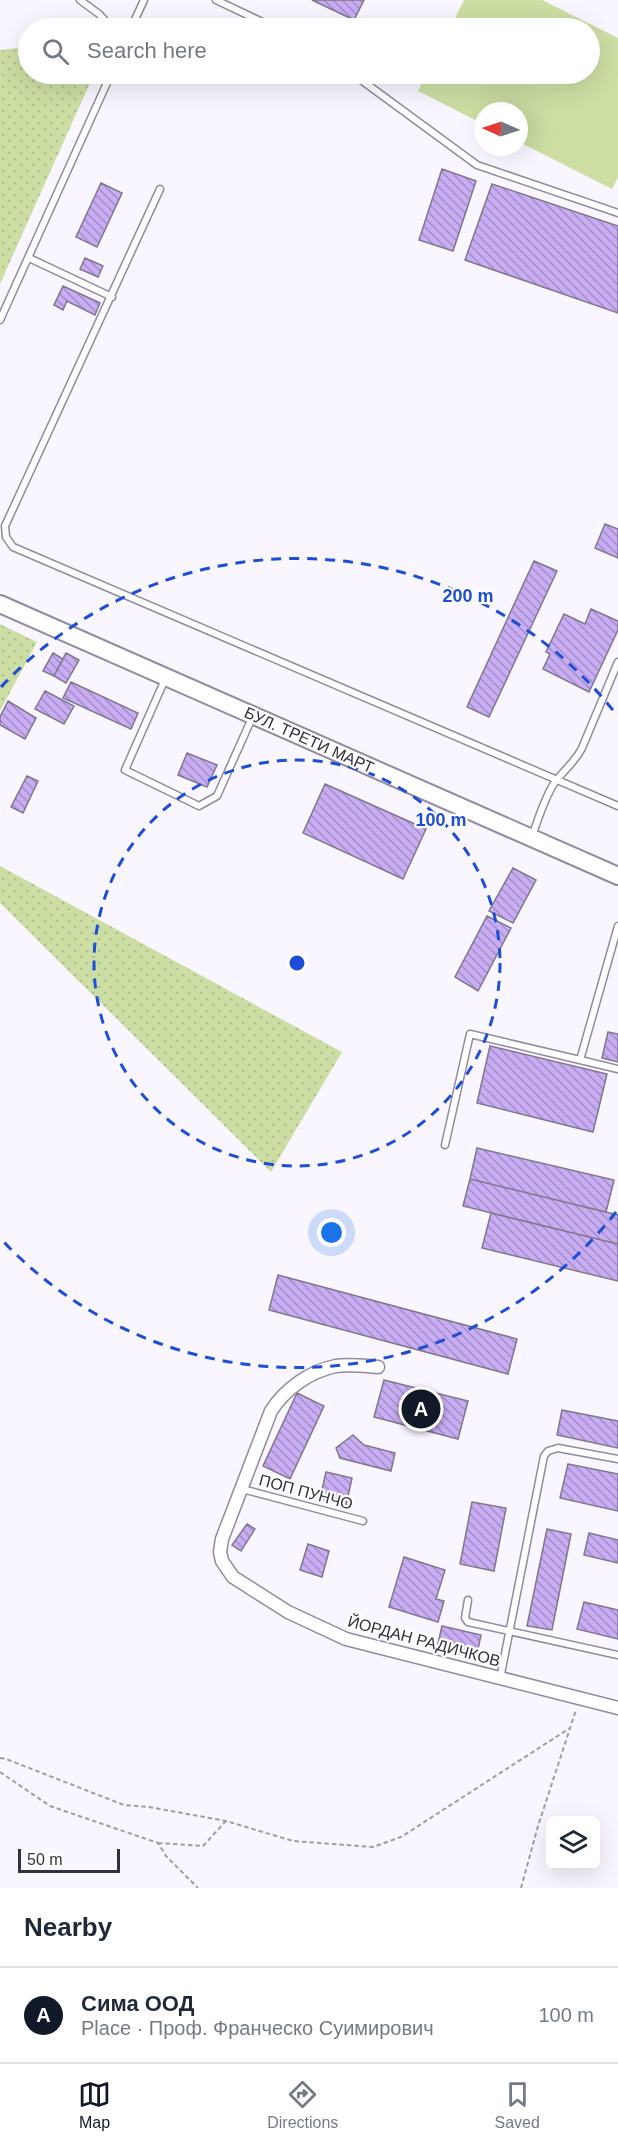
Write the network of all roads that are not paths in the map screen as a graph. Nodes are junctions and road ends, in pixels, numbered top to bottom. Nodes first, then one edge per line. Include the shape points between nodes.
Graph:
1 (80, 0) edge
2 (144, 0) edge
3 (216, 0) edge
4 (103, 18) edge
5 (136, 18) edge
6 (254, 18) edge
7 (107, 84) edge
8 (367, 84) edge
9 (160, 189) dead end
10 (618, 213) edge
11 (29, 258) junction
12 (112, 297) junction
13 (0, 320) edge
14 (0, 604) edge
15 (618, 662) edge
16 (166, 677) junction
17 (254, 715) junction
18 (556, 781) junction
19 (618, 806) edge
20 (531, 839) junction
21 (618, 876) edge
22 (618, 926) edge
23 (580, 1060) junction
24 (618, 1070) edge
25 (445, 1145) dead end
26 (378, 1367) dead end
27 (618, 1459) edge
28 (242, 1488) junction
29 (363, 1521) dead end
30 (468, 1600) dead end
31 (510, 1630) junction
32 (618, 1655) edge
33 (500, 1679) junction
34 (618, 1708) edge

1 - 4 lane
2 - 5 lane
3 - 6 lane
7 - 11 lane
8 - 10 lane via 477,165
9 - 12 lane
11 - 12 lane
11 - 13 lane
12 - 18 lane via 5,526 13,547
14 - 16 main road, БУЛ. ТРЕТИ МАРТ
15 - 18 lane via 582,748
16 - 17 main road, БУЛ. ТРЕТИ МАРТ
16 - 17 lane via 125,770 199,806 217,796
17 - 20 main road, БУЛ. ТРЕТИ МАРТ
18 - 19 lane
18 - 20 lane
20 - 21 main road, БУЛ. ТРЕТИ МАРТ
22 - 23 lane
23 - 24 lane
23 - 25 lane via 470,1034
26 - 28 street via 328,1368 289,1390 271,1411
27 - 31 lane via 558,1448 544,1456
28 - 29 lane, ПОП ПУНЧО
28 - 33 street, ЙОРДАН РАДИЧКОВ via 220,1552 233,1577 288,1612 346,1640
30 - 31 lane via 466,1621
31 - 32 lane
31 - 33 lane
33 - 34 street, ЙОРДАН РАДИЧКОВ

